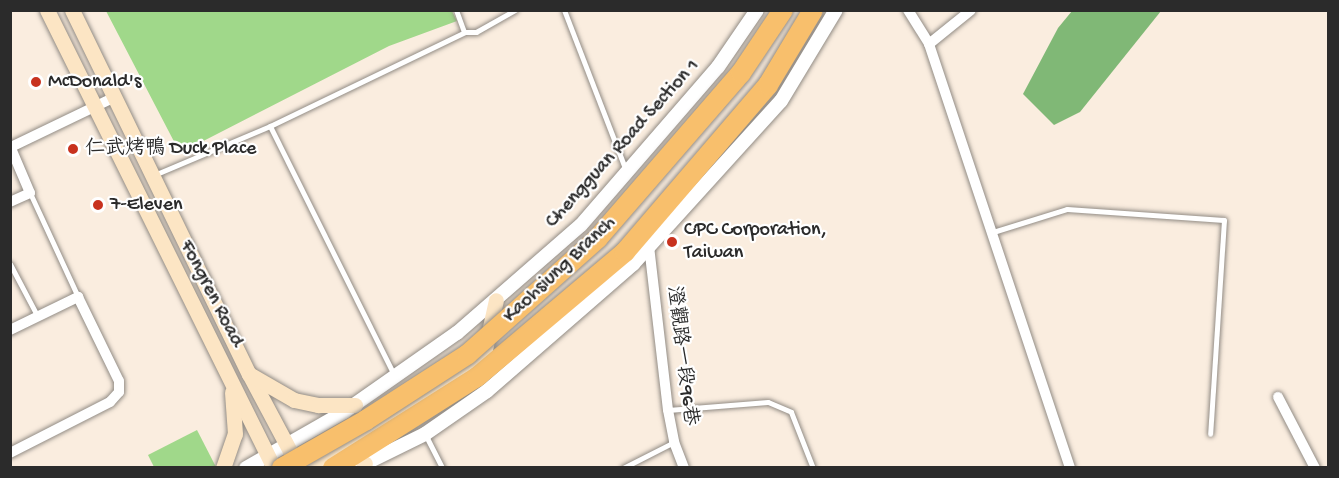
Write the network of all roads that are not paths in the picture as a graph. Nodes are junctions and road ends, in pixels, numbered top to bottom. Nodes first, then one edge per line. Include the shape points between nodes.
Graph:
1 (47, 10) edge
2 (72, 10) edge
3 (456, 10) edge
4 (515, 10) edge
5 (564, 10) edge
6 (757, 10) edge
7 (783, 10) edge
8 (813, 10) edge
9 (836, 10) edge
10 (908, 10) edge
11 (971, 10) edge
12 (464, 32) junction
13 (929, 44) junction
14 (113, 98) junction
15 (93, 108) junction
16 (270, 126) junction
17 (11, 147) edge
18 (627, 172) junction
19 (153, 176) junction
20 (30, 193) junction
21 (10, 202) edge
22 (993, 232) junction
23 (649, 246) junction
24 (10, 264) edge
25 (78, 297) junction
26 (496, 300) junction
27 (38, 317) junction
28 (10, 330) edge
29 (249, 374) junction
30 (395, 376) junction
31 (231, 380) junction
32 (1278, 397) dead end
33 (355, 405) junction
34 (668, 410) junction
35 (425, 434) junction
36 (1210, 434) dead end
37 (674, 442) junction
38 (289, 446) junction
39 (10, 453) edge
40 (289, 465) edge
41 (361, 466) edge
42 (223, 468) edge
43 (246, 468) edge
44 (333, 468) edge
45 (442, 468) edge
46 (623, 468) edge
47 (684, 468) edge
48 (813, 468) edge
49 (1070, 468) edge
50 (1316, 468) edge

1 - 15 main road, Fongren Road
2 - 14 main road, Fongren Road
3 - 12 lane
4 - 12 lane via 476,32
5 - 18 lane
6 - 18 street, Chengguan Road Section 1 via 718,67
7 - 40 highway, Kaohsiung Branch, bridge via 741,73 598,238 468,354
8 - 44 highway, Kaohsiung Branch via 768,85 625,252 477,377
9 - 23 street via 781,101
10 - 13 street
11 - 13 street
12 - 16 lane
13 - 22 street
14 - 15 street
14 - 19 main road, Fongren Road
15 - 17 street
15 - 31 main road, Fongren Road
16 - 19 lane
16 - 30 lane
17 - 20 street
18 - 26 street, Chengguan Road Section 1 via 581,225
19 - 29 main road, Fongren Road
20 - 21 street
20 - 25 lane
22 - 36 lane via 1067,209 1224,220
22 - 49 street
23 - 34 street, 澄觀路一段96巷
23 - 35 street via 487,391
24 - 27 lane
25 - 27 street
25 - 39 street via 118,381 119,392 110,402
26 - 30 street, Chengguan Road Section 1
26 - 40 main road via 484,354 415,402
27 - 28 street
29 - 33 main road via 294,400 318,405
29 - 38 main road, Fongren Road
30 - 33 street, Chengguan Road Section 1
31 - 40 main road, Fongren Road
31 - 42 main road via 235,434
32 - 50 street
33 - 38 street, Chengguan Road Section 1
34 - 37 street, 澄觀路一段96巷
34 - 48 lane via 768,402 791,412
35 - 41 street
35 - 45 lane
37 - 46 lane
37 - 47 street, 澄觀路一段96巷
38 - 40 main road, Fongren Road
38 - 40 street, Chengguan Road Section 1
40 - 43 street, Chengguan Road Section 1

